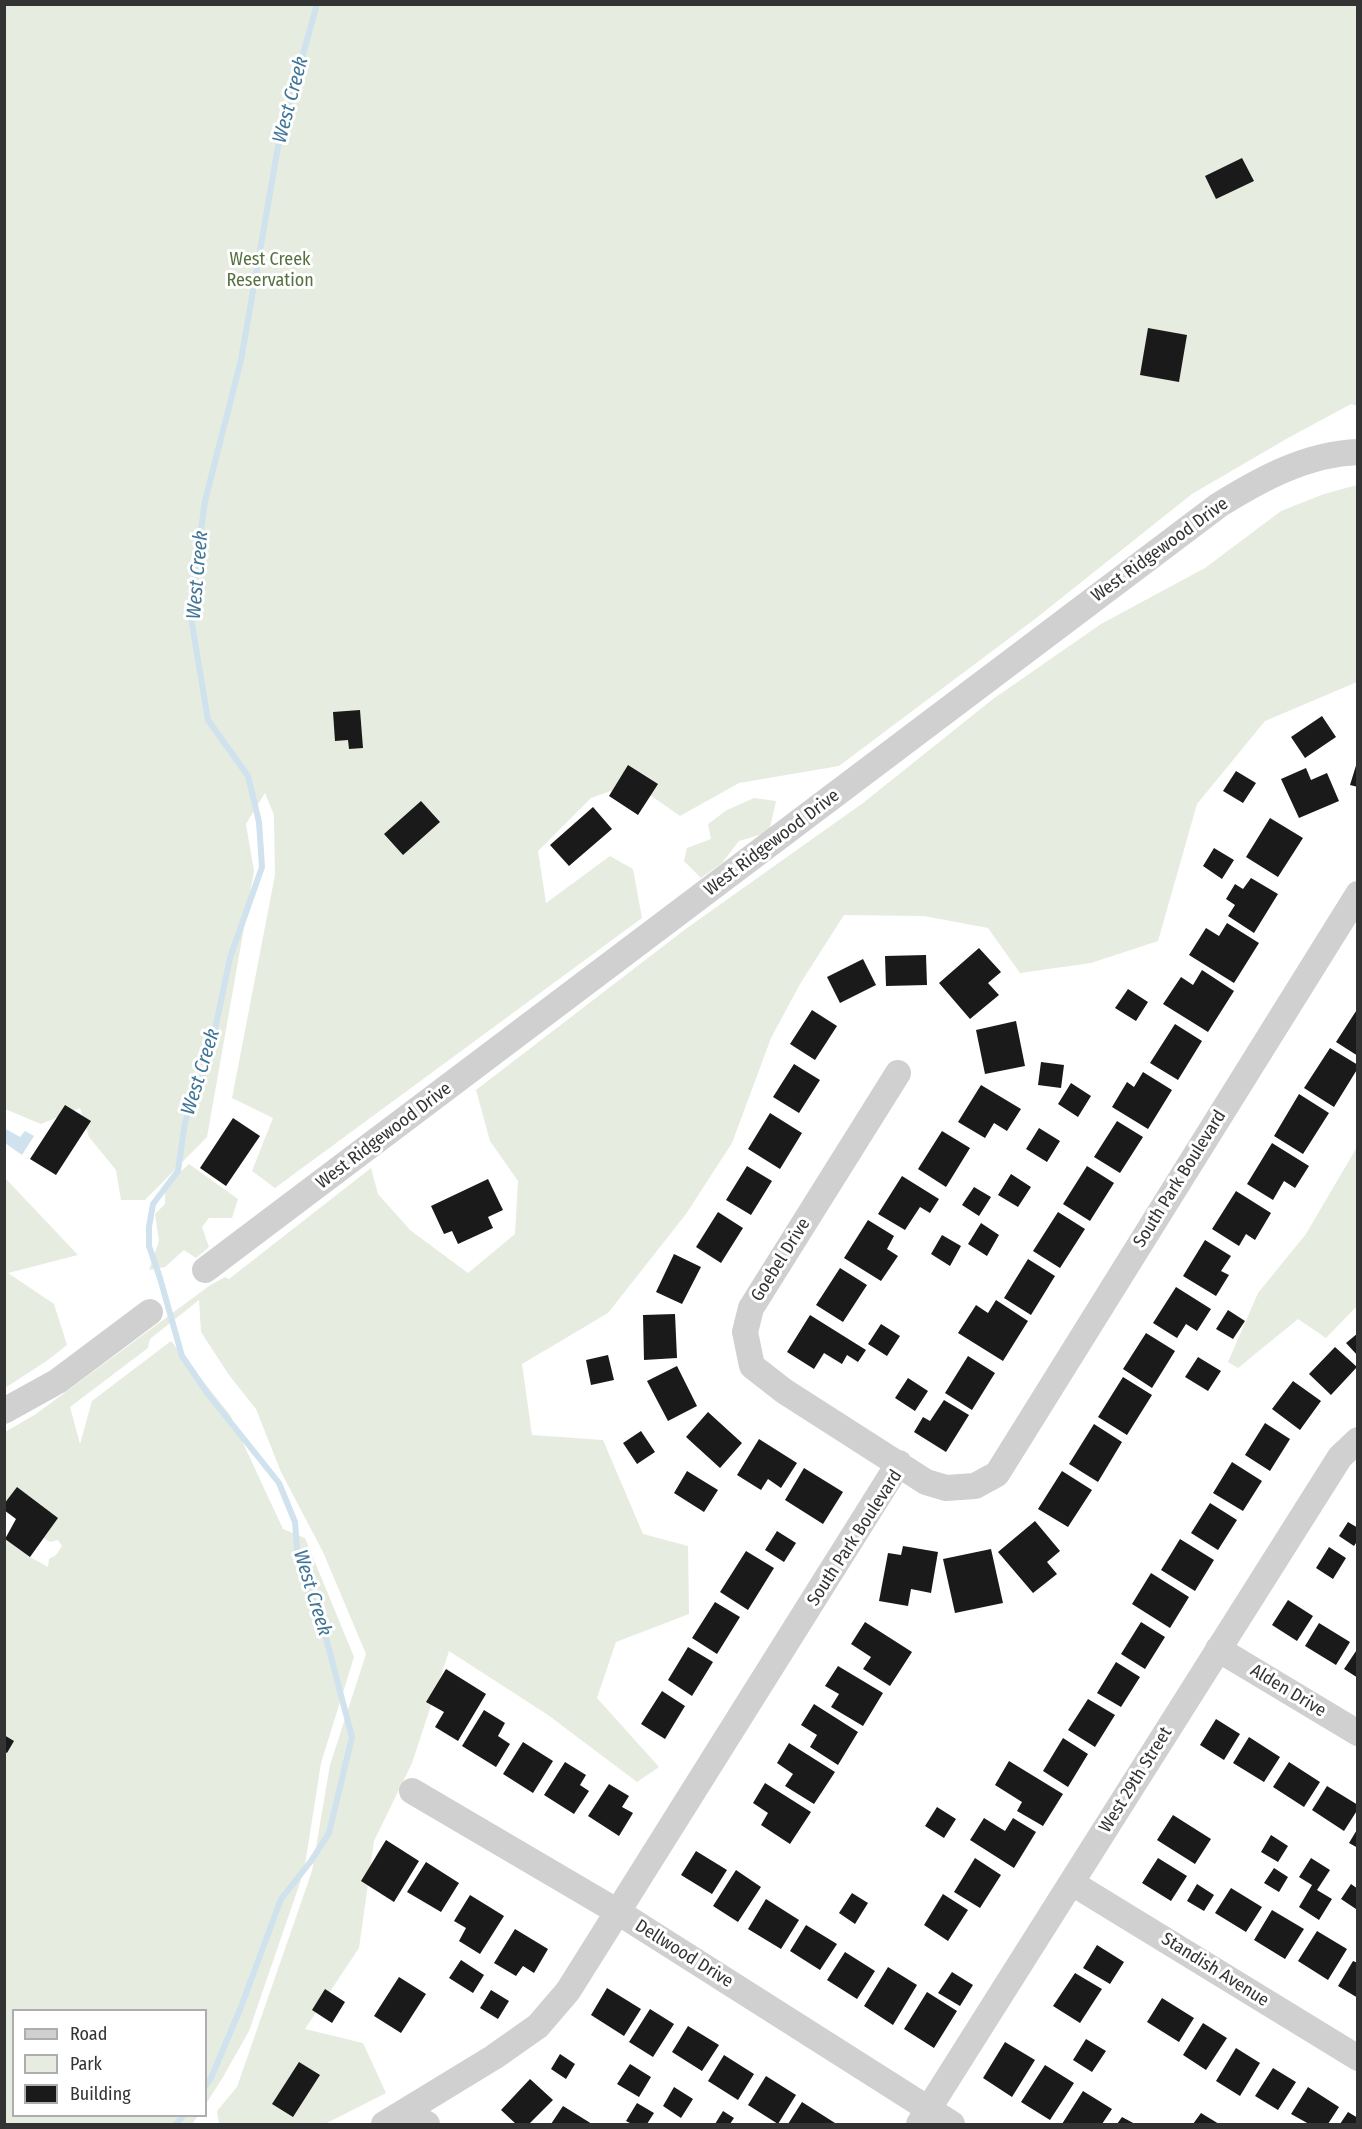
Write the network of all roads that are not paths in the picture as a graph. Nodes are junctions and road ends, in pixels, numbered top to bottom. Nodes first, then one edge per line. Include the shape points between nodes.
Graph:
1 (1358, 452) edge
2 (1358, 894) edge
3 (898, 1073) dead end
4 (205, 1270) dead end
5 (150, 1312) dead end
6 (4, 1411) edge
7 (1358, 1440) edge
8 (899, 1464) junction
9 (1218, 1649) junction
10 (1358, 1733) edge
11 (412, 1791) dead end
12 (1072, 1883) junction
13 (618, 1912) junction
14 (1358, 2058) edge
15 (924, 2117) edge
16 (417, 2118) edge
17 (384, 2124) edge
18 (952, 2124) edge

1 - 4 street, West Ridgewood Drive via 1297,464 1219,505
2 - 8 street, South Park Boulevard via 997,1474 975,1486 946,1488 926,1482
3 - 8 street, Goebel Drive via 751,1308 745,1332 752,1366 784,1391
5 - 6 street via 58,1380
7 - 9 street, West 29th Street via 1340,1457
8 - 13 street, South Park Boulevard
9 - 10 street, Alden Drive
9 - 12 street, West 29th Street
11 - 13 street, Dellwood Drive
12 - 14 street, Standish Avenue
12 - 15 street, West 29th Street
13 - 15 street, Dellwood Drive
13 - 16 street, South Park Boulevard via 568,1991 538,2026
15 - 18 street, Dellwood Drive
16 - 17 street, South Park Boulevard

